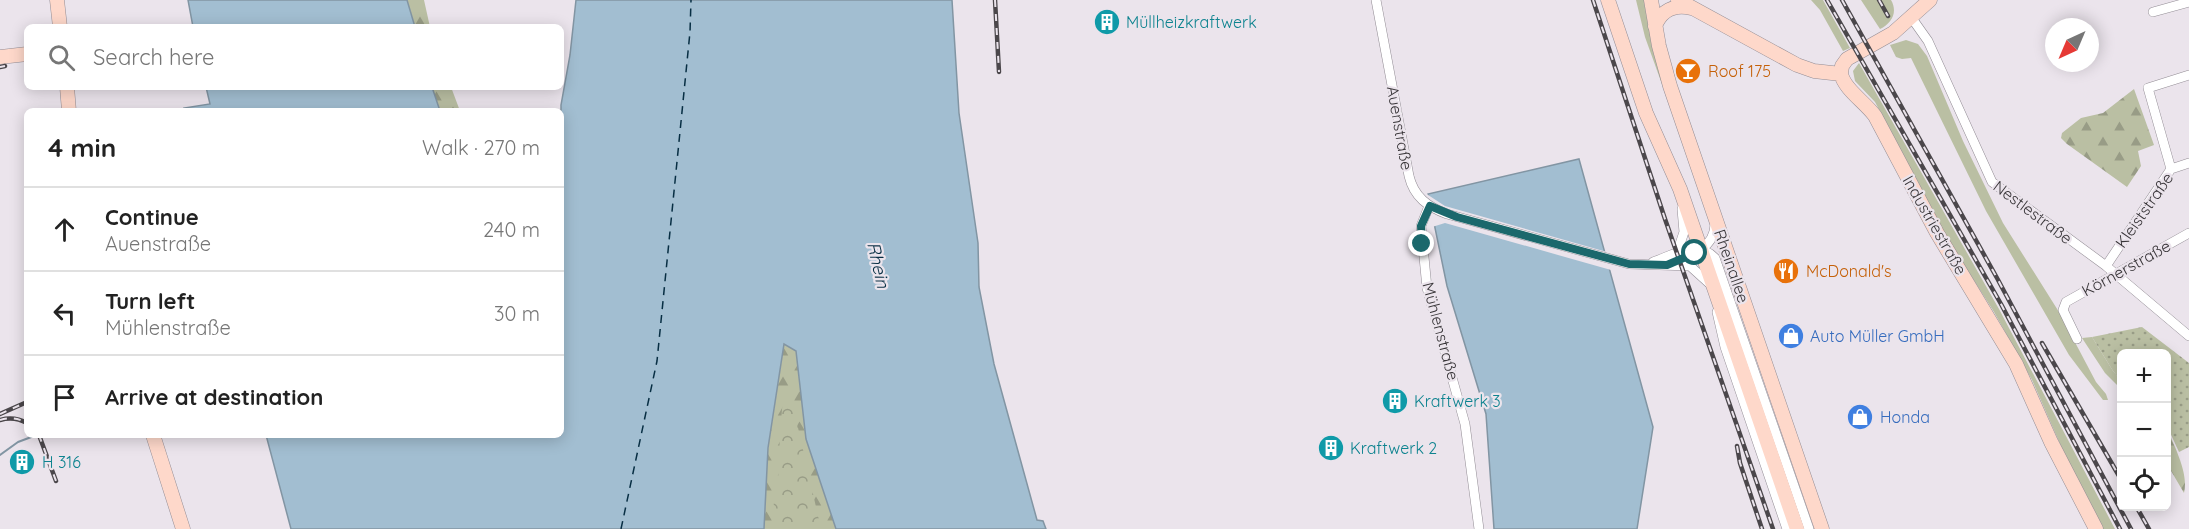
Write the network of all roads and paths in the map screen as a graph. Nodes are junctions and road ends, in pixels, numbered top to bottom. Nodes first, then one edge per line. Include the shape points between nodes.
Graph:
1 (57, 0) edge
2 (1376, 0) edge
3 (1608, 0) edge
4 (1651, 0) edge
5 (1678, 0) edge
6 (1930, 0) edge
7 (2189, 2) edge
8 (1691, 8) junction
9 (2153, 12) dead end
10 (1911, 17) junction
11 (60, 24) edge
12 (1655, 26) junction
13 (24, 54) edge
14 (0, 57) edge
15 (1840, 74) junction
16 (2189, 75) edge
17 (67, 90) edge
18 (69, 108) edge
19 (2189, 164) edge
20 (2171, 169) junction
21 (1680, 189) junction
22 (1430, 206) junction
23 (1715, 215) junction
24 (2189, 233) edge
25 (1701, 249) junction
26 (1677, 253) junction
27 (1645, 265) junction
28 (1667, 265) junction
29 (2106, 266) junction
30 (2116, 273) junction
31 (1715, 290) junction
32 (2189, 336) edge
33 (2077, 339) dead end
34 (154, 438) edge
35 (183, 529) edge
36 (1479, 529) edge
37 (1787, 529) edge
38 (1797, 529) edge
39 (1809, 529) edge
40 (1822, 529) edge
41 (2097, 529) edge

1 - 11 main road
2 - 22 street, Auenstraße via 1409,176 1415,191
3 - 21 main road, Rheinallee via 1646,113
4 - 12 main road, Rheinallee
5 - 8 main road
6 - 10 main road
7 - 9 street
8 - 12 main road via 1667,10
8 - 15 main road via 1797,65
10 - 15 main road via 1893,33 1847,59
10 - 29 street, Nestlestraße via 1928,41 1992,182
12 - 23 main road, Rheinallee via 1670,86
13 - 14 main road
15 - 41 main road, Industriestraße via 1875,116 1937,233 2016,364
16 - 20 street via 2148,88
17 - 18 main road
19 - 20 street, Kleiststraße
20 - 29 street, Kleiststraße
21 - 25 main road, Rheinallee
21 - 26 street via 1684,232
22 - 27 street via 1614,260
22 - 36 street, Mühlenstraße via 1421,226 1424,263 1431,307 1465,424
23 - 25 street via 1714,234
23 - 40 main road, Rheinallee
24 - 30 street, Körnerstraße
25 - 26 street
25 - 28 street
25 - 31 main road, Rheinallee
25 - 39 street, Rheinallee via 1714,258
26 - 27 street
27 - 28 street
28 - 31 street via 1693,268
29 - 30 street, Nestlestraße
30 - 32 street, Nestlestraße
30 - 33 street, Körnerstraße via 2066,302 2063,310
31 - 37 street, Rheinallee via 1725,347
31 - 38 main road, Rheinallee
34 - 35 main road

